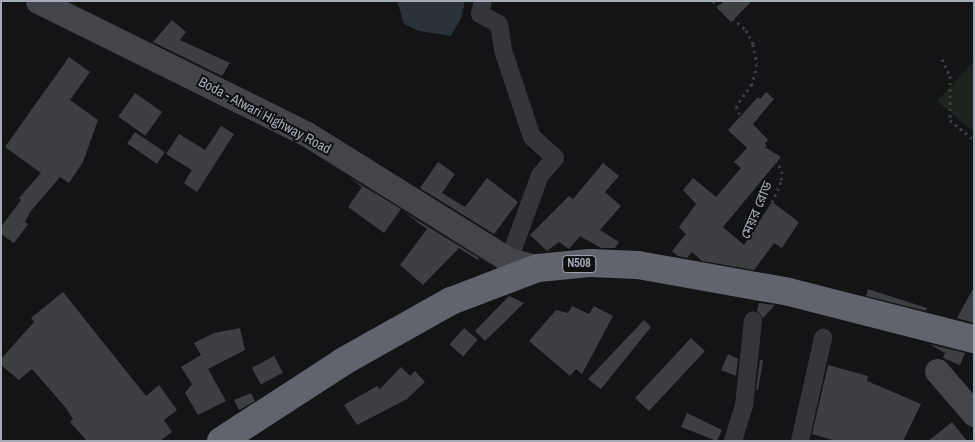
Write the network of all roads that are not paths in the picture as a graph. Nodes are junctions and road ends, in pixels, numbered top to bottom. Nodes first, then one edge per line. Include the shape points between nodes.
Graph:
1 (38, 1) edge
2 (482, 1) edge
3 (509, 260) junction
4 (538, 268) junction
5 (753, 320) dead end
6 (823, 338) dead end
7 (974, 339) edge
8 (936, 371) dead end
9 (974, 414) edge
10 (221, 441) edge
11 (733, 441) edge
12 (800, 441) edge

1 - 3 main road, Boda - Atwari Highway Road via 307,134
2 - 3 street via 480,14 499,24 532,137 555,158 540,175
3 - 4 main road, Boda - Atwari Highway Road
4 - 7 highway, N508 via 590,263 638,265 789,292
4 - 10 highway, N508 via 451,300 344,361
5 - 11 street via 744,406
6 - 12 street
8 - 9 main road

